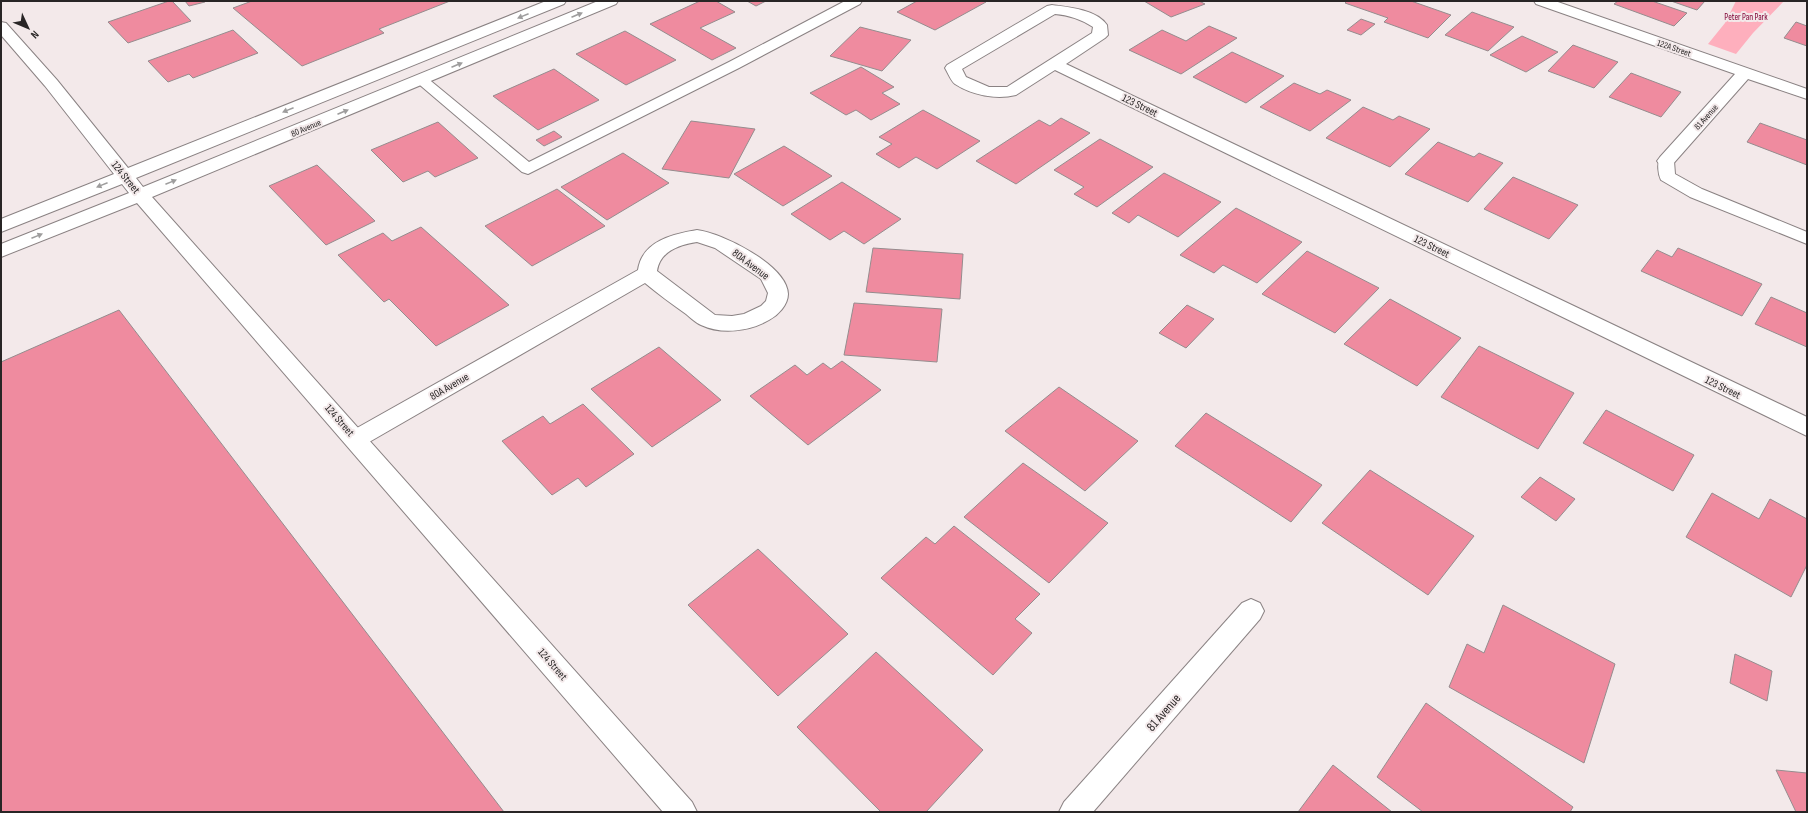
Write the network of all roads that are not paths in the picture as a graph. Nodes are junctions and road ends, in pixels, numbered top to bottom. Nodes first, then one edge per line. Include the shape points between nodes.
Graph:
1 (559, 1) edge
2 (567, 1) edge
3 (611, 1) edge
4 (855, 1) edge
5 (1541, 1) edge
6 (1, 26) edge
7 (485, 54) junction
8 (1056, 64) junction
9 (1745, 73) junction
10 (421, 80) junction
11 (1807, 94) edge
12 (1666, 161) joint
13 (124, 176) junction
14 (140, 195) junction
15 (1, 226) edge
16 (1807, 238) edge
17 (1, 251) edge
18 (647, 273) junction
19 (1807, 427) edge
20 (356, 439) junction
21 (1251, 611) dead end
22 (682, 812) edge
23 (1074, 812) edge

1 -> 13 street
2 - 7 street via 555,15 503,37
7 -> 3 street, 80 Avenue
4 - 10 lane via 729,68 528,169
5 - 9 street, 122A Street
6 - 13 street, 124 Street via 51,83
10 -> 7 street, 80 Avenue
8 - 8 street via 1010,92 986,92 960,80 953,68 1052,9 1087,16 1100,25 1100,36
8 - 19 street, 123 Street
9 - 11 street, 122A Street
9 - 12 street, 81 Avenue
14 -> 10 street, 80 Avenue
12 - 16 lane via 1667,176 1696,193
13 - 14 street, 124 Street
13 -> 15 street
17 -> 14 street, 80 Avenue
14 - 20 street, 124 Street
18 - 18 street, 80A Avenue via 710,321 718,323 753,319 776,305 778,298 775,282 767,274 720,241 707,237 678,239 658,250 650,258
18 - 20 street, 80A Avenue
20 - 22 street, 124 Street
21 - 23 street, 81 Avenue

